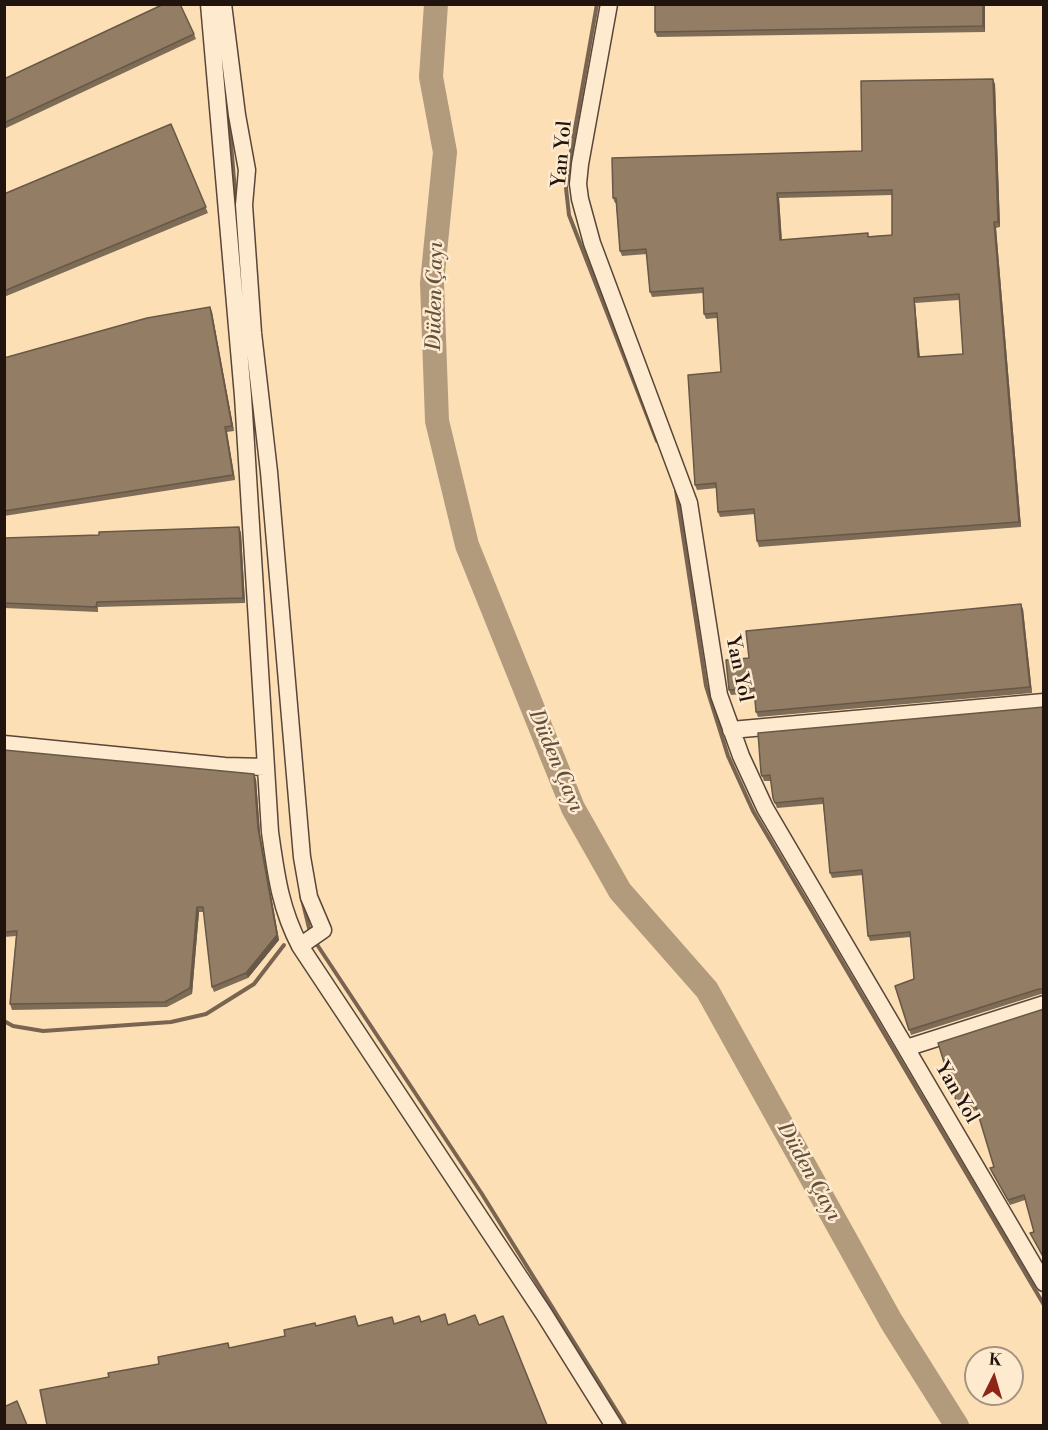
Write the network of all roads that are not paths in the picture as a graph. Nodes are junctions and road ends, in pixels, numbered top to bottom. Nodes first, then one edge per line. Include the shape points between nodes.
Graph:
1 (209, 4) edge
2 (224, 4) edge
3 (609, 4) edge
4 (241, 278) junction
5 (1044, 702) edge
6 (731, 730) junction
7 (4, 744) edge
8 (266, 767) junction
9 (300, 946) junction
10 (1044, 1004) edge
11 (906, 1048) junction
12 (1044, 1283) edge
13 (614, 1425) edge

1 - 4 street
2 - 4 street via 247,170
3 - 6 street, Yan Yol via 583,140 580,200 592,243 689,503 717,683
4 - 8 street via 243,396
4 - 9 street via 269,472 302,857 309,897 323,930
5 - 6 street
6 - 11 street, Yan Yol via 765,808
7 - 8 street
8 - 9 street via 278,892
9 - 13 street
10 - 11 street
11 - 12 street, Yan Yol

